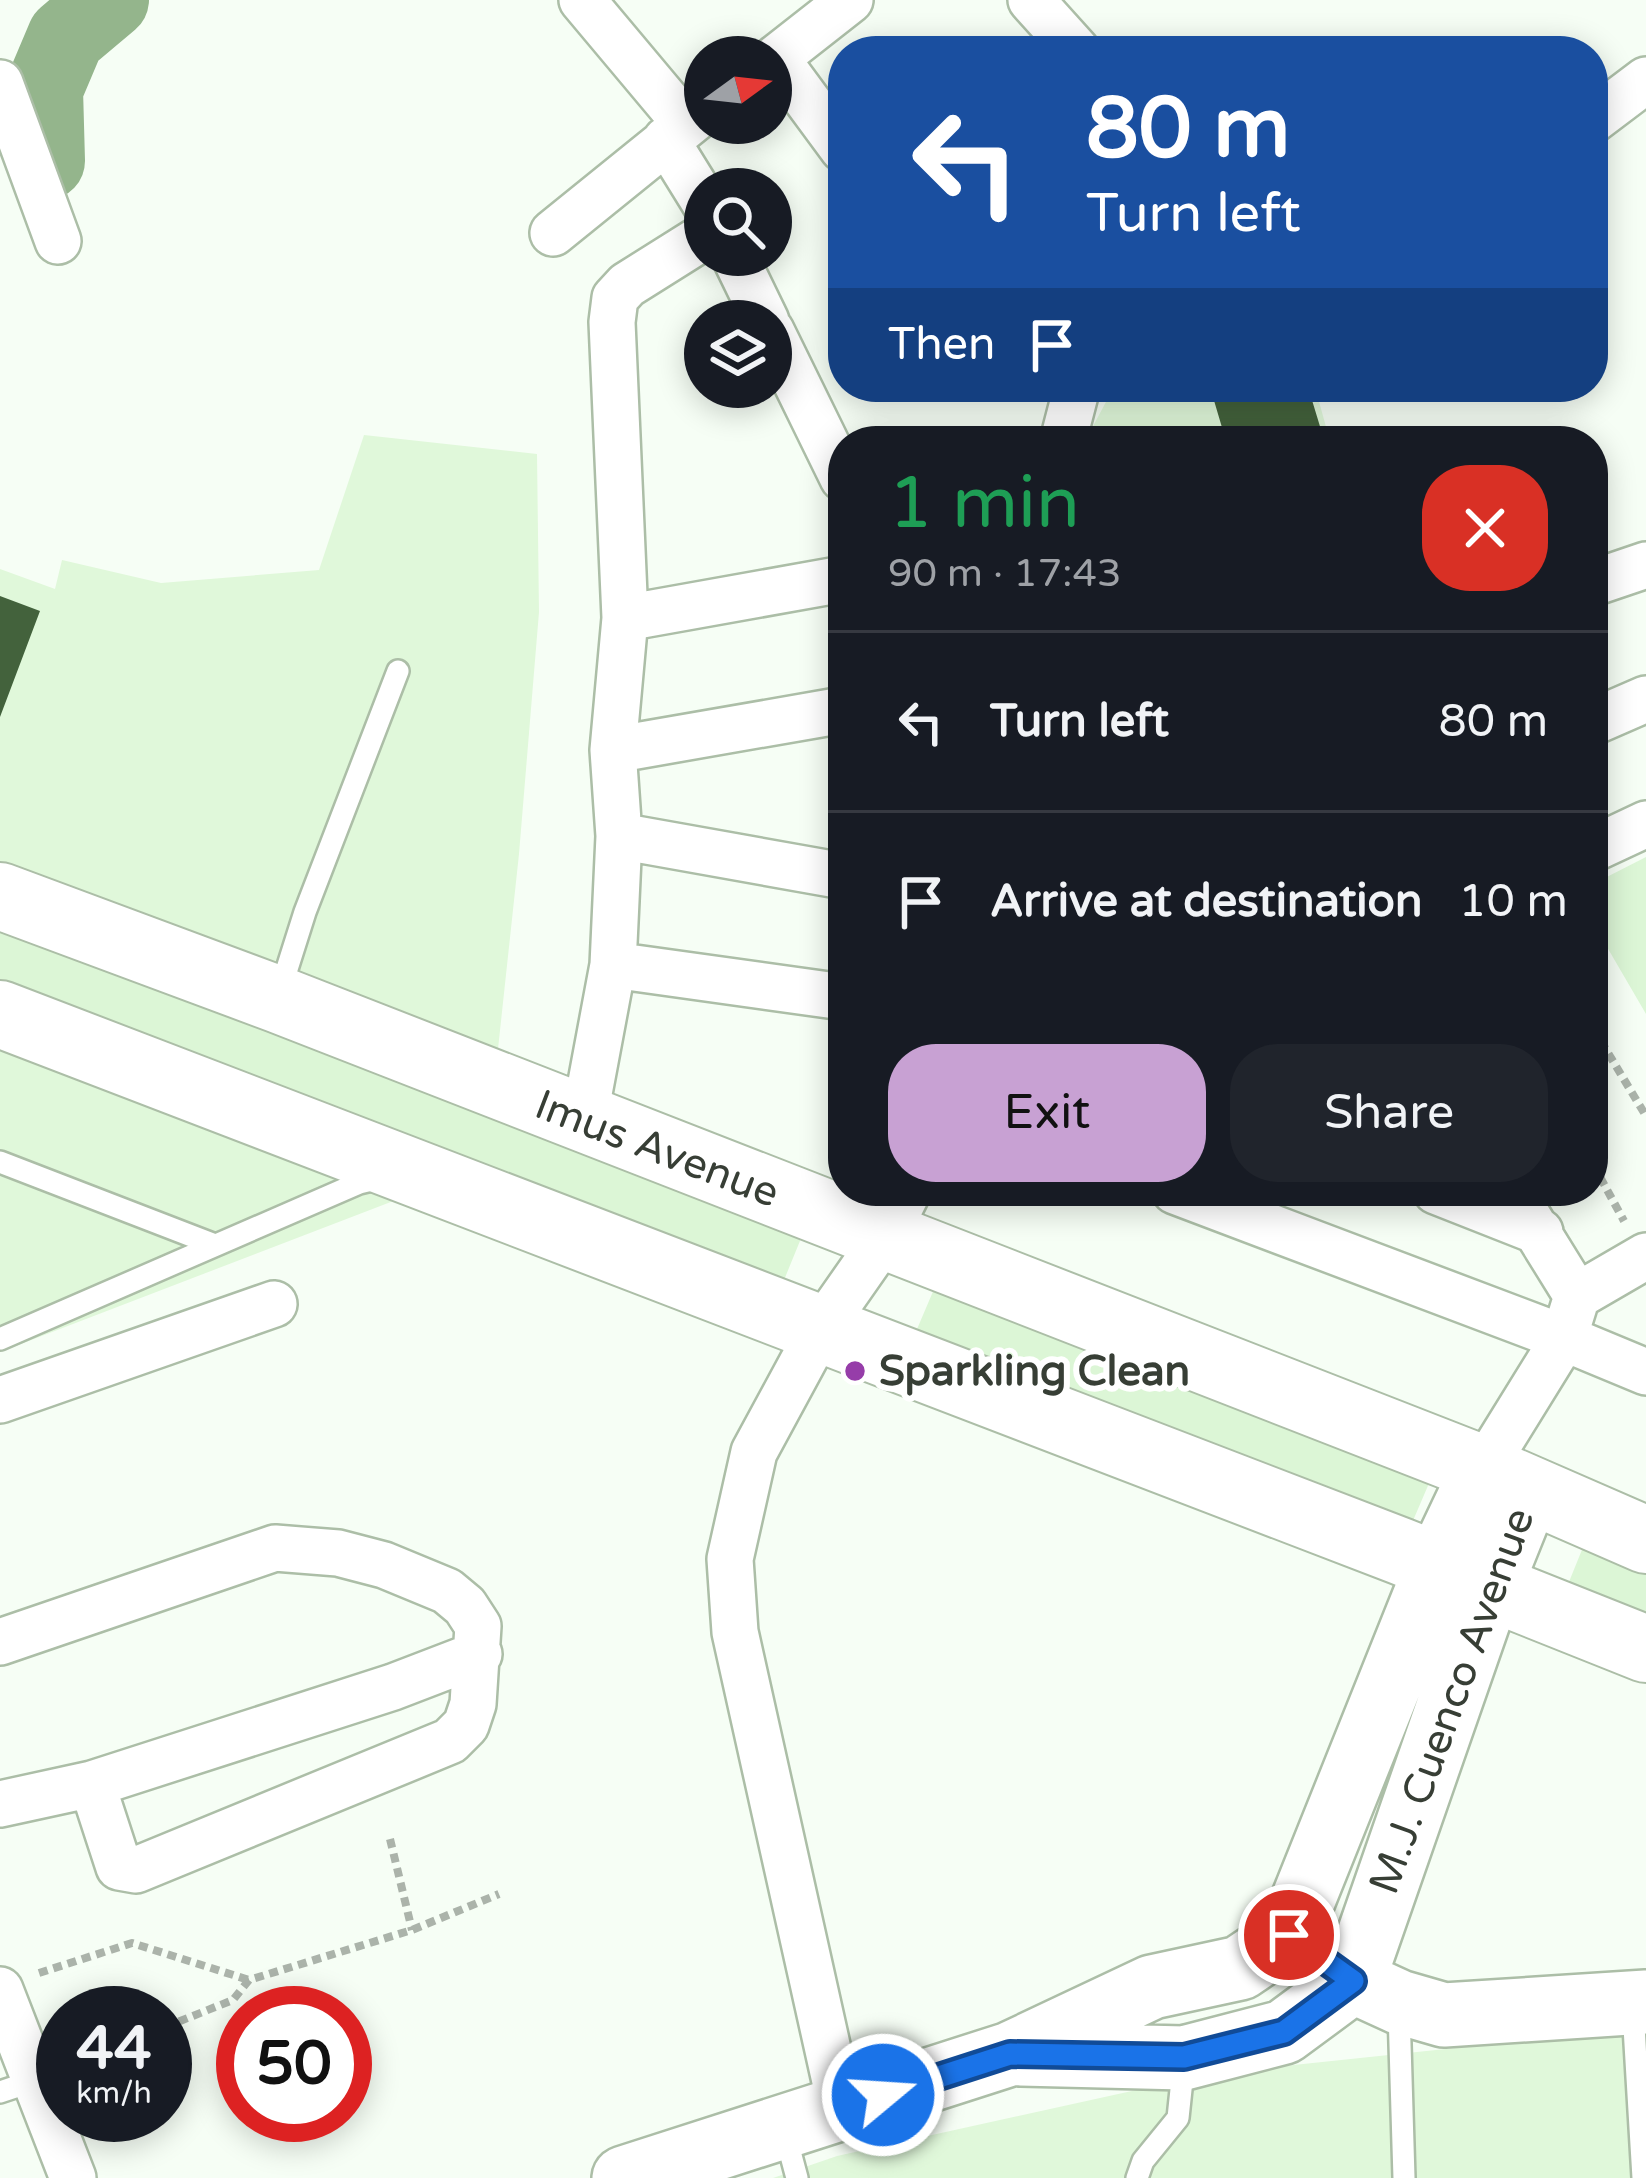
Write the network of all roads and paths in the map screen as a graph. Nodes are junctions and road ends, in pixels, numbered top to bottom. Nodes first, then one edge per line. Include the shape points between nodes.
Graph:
1 (582, 0) edge
2 (850, 0) edge
3 (1031, 0) edge
4 (1063, 36) edge
5 (792, 46) edge
6 (1646, 80) edge
7 (0, 82) edge
8 (792, 83) edge
9 (1608, 109) edge
10 (684, 123) edge
11 (684, 127) edge
12 (828, 130) edge
13 (553, 233) dead end
14 (58, 242) dead end
15 (684, 249) edge
16 (792, 374) edge
17 (828, 447) edge
18 (1646, 565) edge
19 (1608, 578) edge
20 (828, 582) edge
21 (626, 618) junction
22 (398, 671) dead end
23 (1646, 699) edge
24 (828, 713) edge
25 (1608, 715) edge
26 (759, 726) junction
27 (828, 734) edge
28 (613, 750) junction
29 (1646, 824) edge
30 (620, 836) junction
31 (1608, 842) edge
32 (828, 873) edge
33 (0, 896) edge
34 (613, 965) junction
35 (828, 996) edge
36 (278, 1000) junction
37 (0, 1014) edge
38 (1608, 1053) edge
39 (1646, 1117) edge
40 (584, 1120) junction
41 (0, 1162) edge
42 (406, 1171) junction
43 (1608, 1191) edge
44 (828, 1194) edge
45 (1221, 1206) edge
46 (1474, 1206) edge
47 (1522, 1206) edge
48 (896, 1214) edge
49 (1540, 1232) junction
50 (215, 1245) junction
51 (1645, 1257) edge
52 (274, 1304) dead end
53 (1571, 1317) junction
54 (820, 1330) junction
55 (0, 1340) edge
56 (1646, 1372) edge
57 (0, 1400) edge
58 (1506, 1479) junction
59 (1646, 1540) edge
60 (1464, 1576) junction
61 (0, 1642) edge
62 (1646, 1649) edge
63 (479, 1654) junction
64 (92, 1784) junction
65 (0, 1804) edge
66 (389, 1839) dead end
67 (499, 1894) dead end
68 (412, 1930) junction
69 (1289, 1935) junction
70 (249, 1980) junction
71 (11, 1984) edge
72 (1376, 1991) junction
73 (1640, 2003) edge
74 (192, 2016) edge
75 (1010, 2054) junction
76 (1184, 2057) junction
77 (18, 2086) edge
78 (807, 2138) edge
79 (73, 2178) edge
80 (624, 2178) edge
81 (1137, 2178) edge
82 (1404, 2178) edge
83 (1643, 2178) edge

1 - 10 street
2 - 5 street
3 - 4 street
6 - 9 street
7 - 14 street
8 - 12 street
11 - 13 street
15 - 21 street via 615,298
16 - 17 street
18 - 19 street
20 - 21 street
21 - 28 street
22 - 36 lane
23 - 25 street
24 - 26 street
26 - 27 street
26 - 28 street
28 - 30 street
29 - 31 street
30 - 32 street
30 - 34 street
33 - 36 main road, Imus Avenue
34 - 35 street
34 - 40 street
36 - 40 main road, Imus Avenue
37 - 42 main road
38 - 39 path
40 - 44 main road, Imus Avenue
41 - 50 lane
42 - 50 lane via 358,1183
42 - 54 main road
43 - 51 path
45 - 53 street
46 - 49 street
47 - 49 street
48 - 54 street
48 - 58 main road, Imus Avenue
49 - 53 street
50 - 55 lane
51 - 53 street
52 - 57 street
53 - 56 street
53 - 58 street via 1523,1408
54 - 60 main road
54 - 78 street via 754,1452 730,1559
58 - 59 main road, Imus Avenue
58 - 60 main road, M.J. Cuenco Avenue
60 - 62 main road
60 - 69 main road, M.J. Cuenco Avenue
60 - 72 main road, M.J. Cuenco Avenue
61 - 63 street via 275,1548 338,1553 447,1591 478,1626
63 - 64 street
63 - 64 street via 466,1725 450,1741 136,1870 119,1867
64 - 65 street
66 - 68 path
67 - 68 path
68 - 70 path
69 - 72 main road
69 - 75 main road via 1240,1968 1152,1987
70 - 71 path via 132,1943
70 - 74 path via 232,2000
71 - 77 street
72 - 73 main road via 1444,2015
72 - 76 main road via 1284,2032
72 - 82 lane
73 - 83 lane
75 - 76 main road
75 - 78 main road
76 - 81 lane via 1178,2118
77 - 79 street
78 - 80 main road

